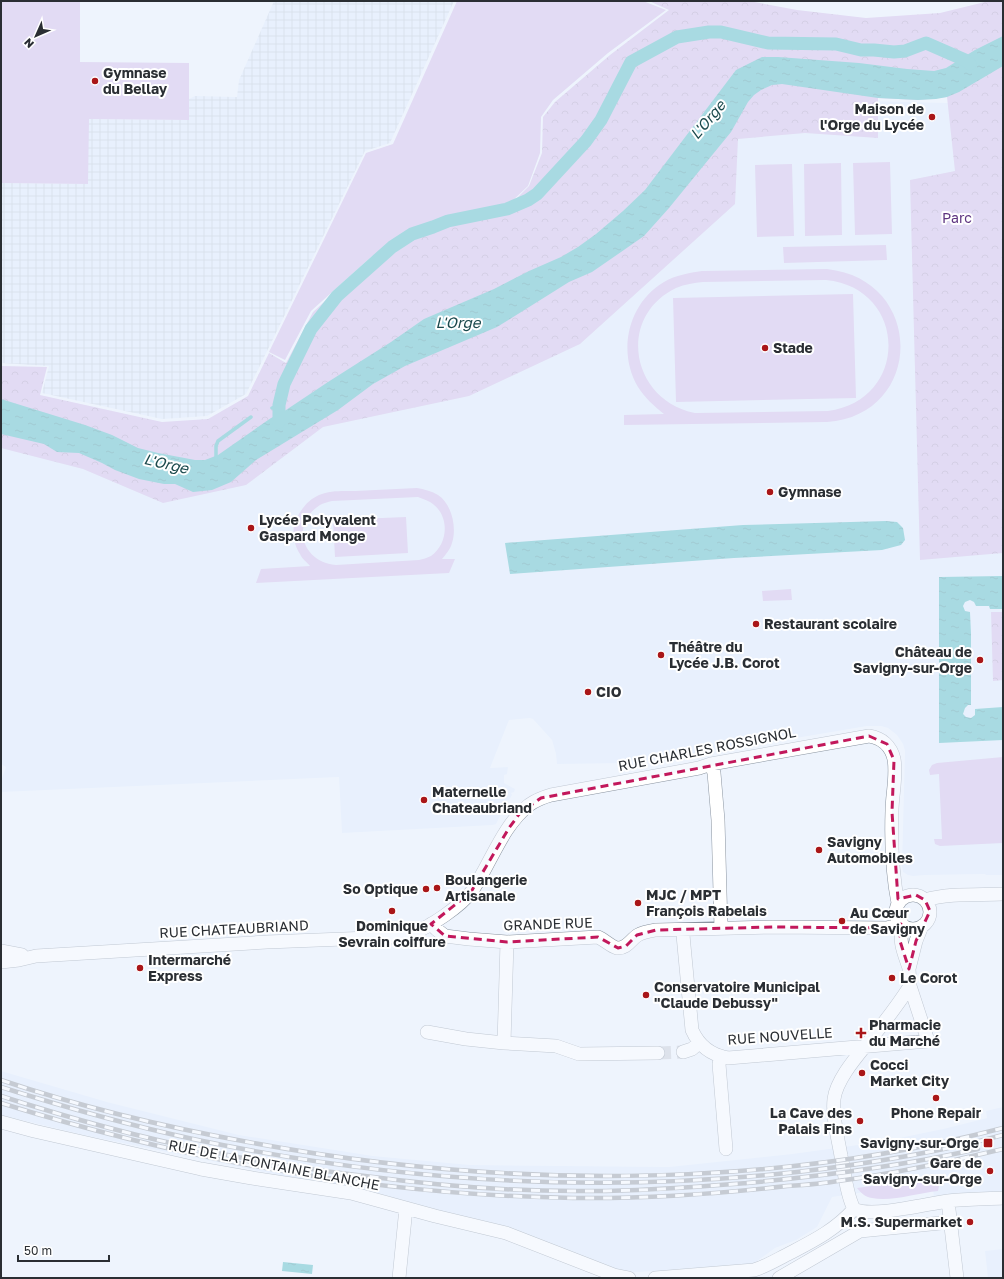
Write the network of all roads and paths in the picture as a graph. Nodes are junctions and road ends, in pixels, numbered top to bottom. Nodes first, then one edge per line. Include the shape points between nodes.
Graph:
1 (711, 764) junction
2 (1003, 894) edge
3 (925, 900) junction
4 (898, 903) junction
5 (431, 924) junction
6 (902, 925) junction
7 (922, 926) junction
8 (721, 928) junction
9 (683, 935) dead end
10 (507, 942) junction
11 (1, 951) edge
12 (36, 956) junction
13 (1, 962) edge
14 (909, 969) junction
15 (910, 986) junction
16 (427, 1032) dead end
17 (928, 1041) joint
18 (504, 1043) junction
19 (699, 1043) junction
20 (866, 1046) junction
21 (683, 1052) tunnel mouth
22 (658, 1053) tunnel mouth
23 (721, 1056) junction
24 (1, 1122) edge
25 (726, 1149) dead end
26 (1003, 1198) edge
27 (948, 1201) junction
28 (406, 1208) junction
29 (854, 1209) junction
30 (951, 1222) junction
31 (399, 1278) edge
32 (629, 1278) edge
33 (655, 1278) edge
34 (779, 1278) edge
35 (957, 1278) edge

1 - 4 street, RUE CHARLES ROSSIGNOL via 863,737 875,737 883,741 890,748 894,760 893,871
1 - 5 street, RUE CHARLES ROSSIGNOL via 541,798 520,813 471,892 456,907
1 - 8 street via 718,820
2 - 3 street
3 - 4 street via 911,895
3 - 7 street, RUE CHARLES ROSSIGNOL via 930,911
4 - 6 street, RUE CHARLES ROSSIGNOL via 896,914
5 - 10 street, GRANDE RUE via 445,936
5 - 12 street, RUE CHATEAUBRIAND via 413,933 395,936
6 - 7 street via 913,928
6 - 8 street, GRANDE RUE via 887,928
6 - 14 street, RUE CHARLES ROSSIGNOL via 900,941
7 - 14 street, RUE CHARLES ROSSIGNOL
8 - 10 street, GRANDE RUE via 648,931 637,935 626,946 618,948 598,938
9 - 19 street via 692,1030
10 - 18 street
11 - 12 street, RUE CHATEAUBRIAND
12 - 13 street, RUE CHATEAUBRIAND
14 - 15 street, RUE CHARLES ROSSIGNOL
15 - 17 street, RUE CHARLES ROSSIGNOL
15 - 20 street
16 - 18 street
17 - 20 street, RUE NOUVELLE
18 - 22 street via 556,1046 579,1054
19 - 21 street
19 - 23 street, RUE NOUVELLE via 713,1054
20 - 23 street, RUE NOUVELLE via 728,1058
20 - 29 street via 843,1078 834,1099 834,1115
23 - 25 street via 719,1064
24 - 28 street, RUE DE LA FONTAINE BLANCHE via 201,1168 351,1193
26 - 27 street
27 - 29 street via 898,1210 865,1212
27 - 30 street
28 - 31 street
28 - 32 street, RUE DE LA FONTAINE BLANCHE via 506,1233 614,1275
29 - 33 street via 824,1235 754,1270
30 - 34 street via 860,1231
30 - 35 street

